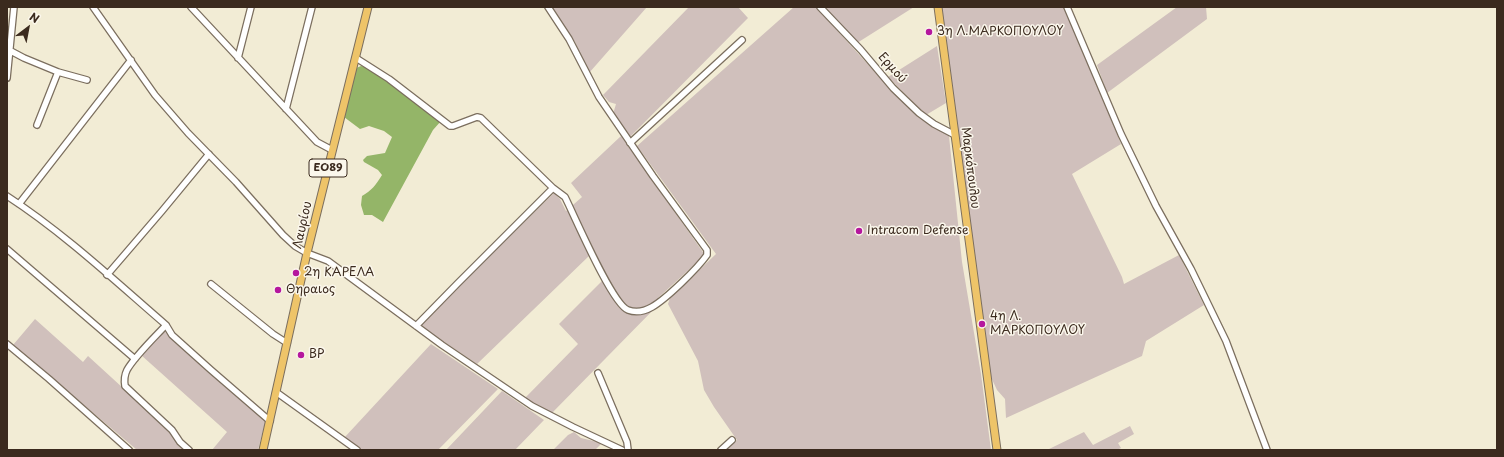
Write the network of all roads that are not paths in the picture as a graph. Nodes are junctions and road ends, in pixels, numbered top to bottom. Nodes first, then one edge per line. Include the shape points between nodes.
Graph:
1 (14, 7) edge
2 (93, 7) edge
3 (191, 7) edge
4 (251, 7) edge
5 (312, 7) edge
6 (368, 7) edge
7 (548, 7) edge
8 (820, 7) edge
9 (938, 7) edge
10 (1067, 7) edge
11 (742, 40) dead end
12 (8, 50) edge
13 (238, 58) junction
14 (356, 58) junction
15 (131, 60) junction
16 (58, 72) junction
17 (7, 78) edge
18 (87, 80) dead end
19 (286, 109) junction
20 (37, 126) dead end
21 (955, 134) junction
22 (630, 143) junction
23 (332, 150) junction
24 (209, 154) junction
25 (554, 188) junction
26 (7, 196) edge
27 (19, 204) junction
28 (7, 249) edge
29 (308, 253) junction
30 (107, 275) junction
31 (211, 284) dead end
32 (166, 325) junction
33 (416, 326) junction
34 (287, 343) junction
35 (7, 344) edge
36 (136, 360) junction
37 (598, 373) dead end
38 (276, 392) junction
39 (270, 421) junction
40 (732, 440) dead end
41 (129, 450) edge
42 (189, 450) edge
43 (263, 450) edge
44 (357, 450) edge
45 (622, 450) edge
46 (628, 450) edge
47 (721, 450) edge
48 (997, 450) edge
49 (1267, 450) edge

1 - 12 street
2 - 15 street
3 - 13 street
4 - 13 street
5 - 19 street
6 - 14 main road, Λαυρίου / ΕΟ89
7 - 22 street via 569,39 599,98
8 - 21 street, Ερμού via 919,113
9 - 21 main road, Μαρκόπουλου
10 - 49 street via 1121,134 1226,341
11 - 22 street
12 - 16 street
12 - 17 street
13 - 19 street
14 - 23 main road, Λαυρίου / ΕΟ89
14 - 25 street via 389,79 450,126 481,118
15 - 24 street via 164,107
15 - 27 street
16 - 18 street
16 - 20 street
19 - 23 street via 317,142
21 - 48 main road, Μαρκόπουλου
22 - 25 street via 707,250 704,260 651,308 638,312 620,305 565,197
23 - 29 main road, Λαυρίου / ΕΟ89
24 - 29 street via 283,234 295,246
24 - 30 street
25 - 33 street
26 - 27 street
27 - 30 street
28 - 36 street
29 - 33 street via 328,261
29 - 34 main road, Λαυρίου / ΕΟ89
30 - 32 street
31 - 34 street
32 - 36 street
32 - 39 street via 172,335
33 - 45 street via 532,406
34 - 38 main road, Λαυρίου / ΕΟ89
35 - 41 street
36 - 42 street via 127,370 124,379 126,386
37 - 46 street
38 - 39 main road, Λαυρίου / ΕΟ89
38 - 44 street
39 - 43 main road, Λαυρίου / ΕΟ89
40 - 47 street

